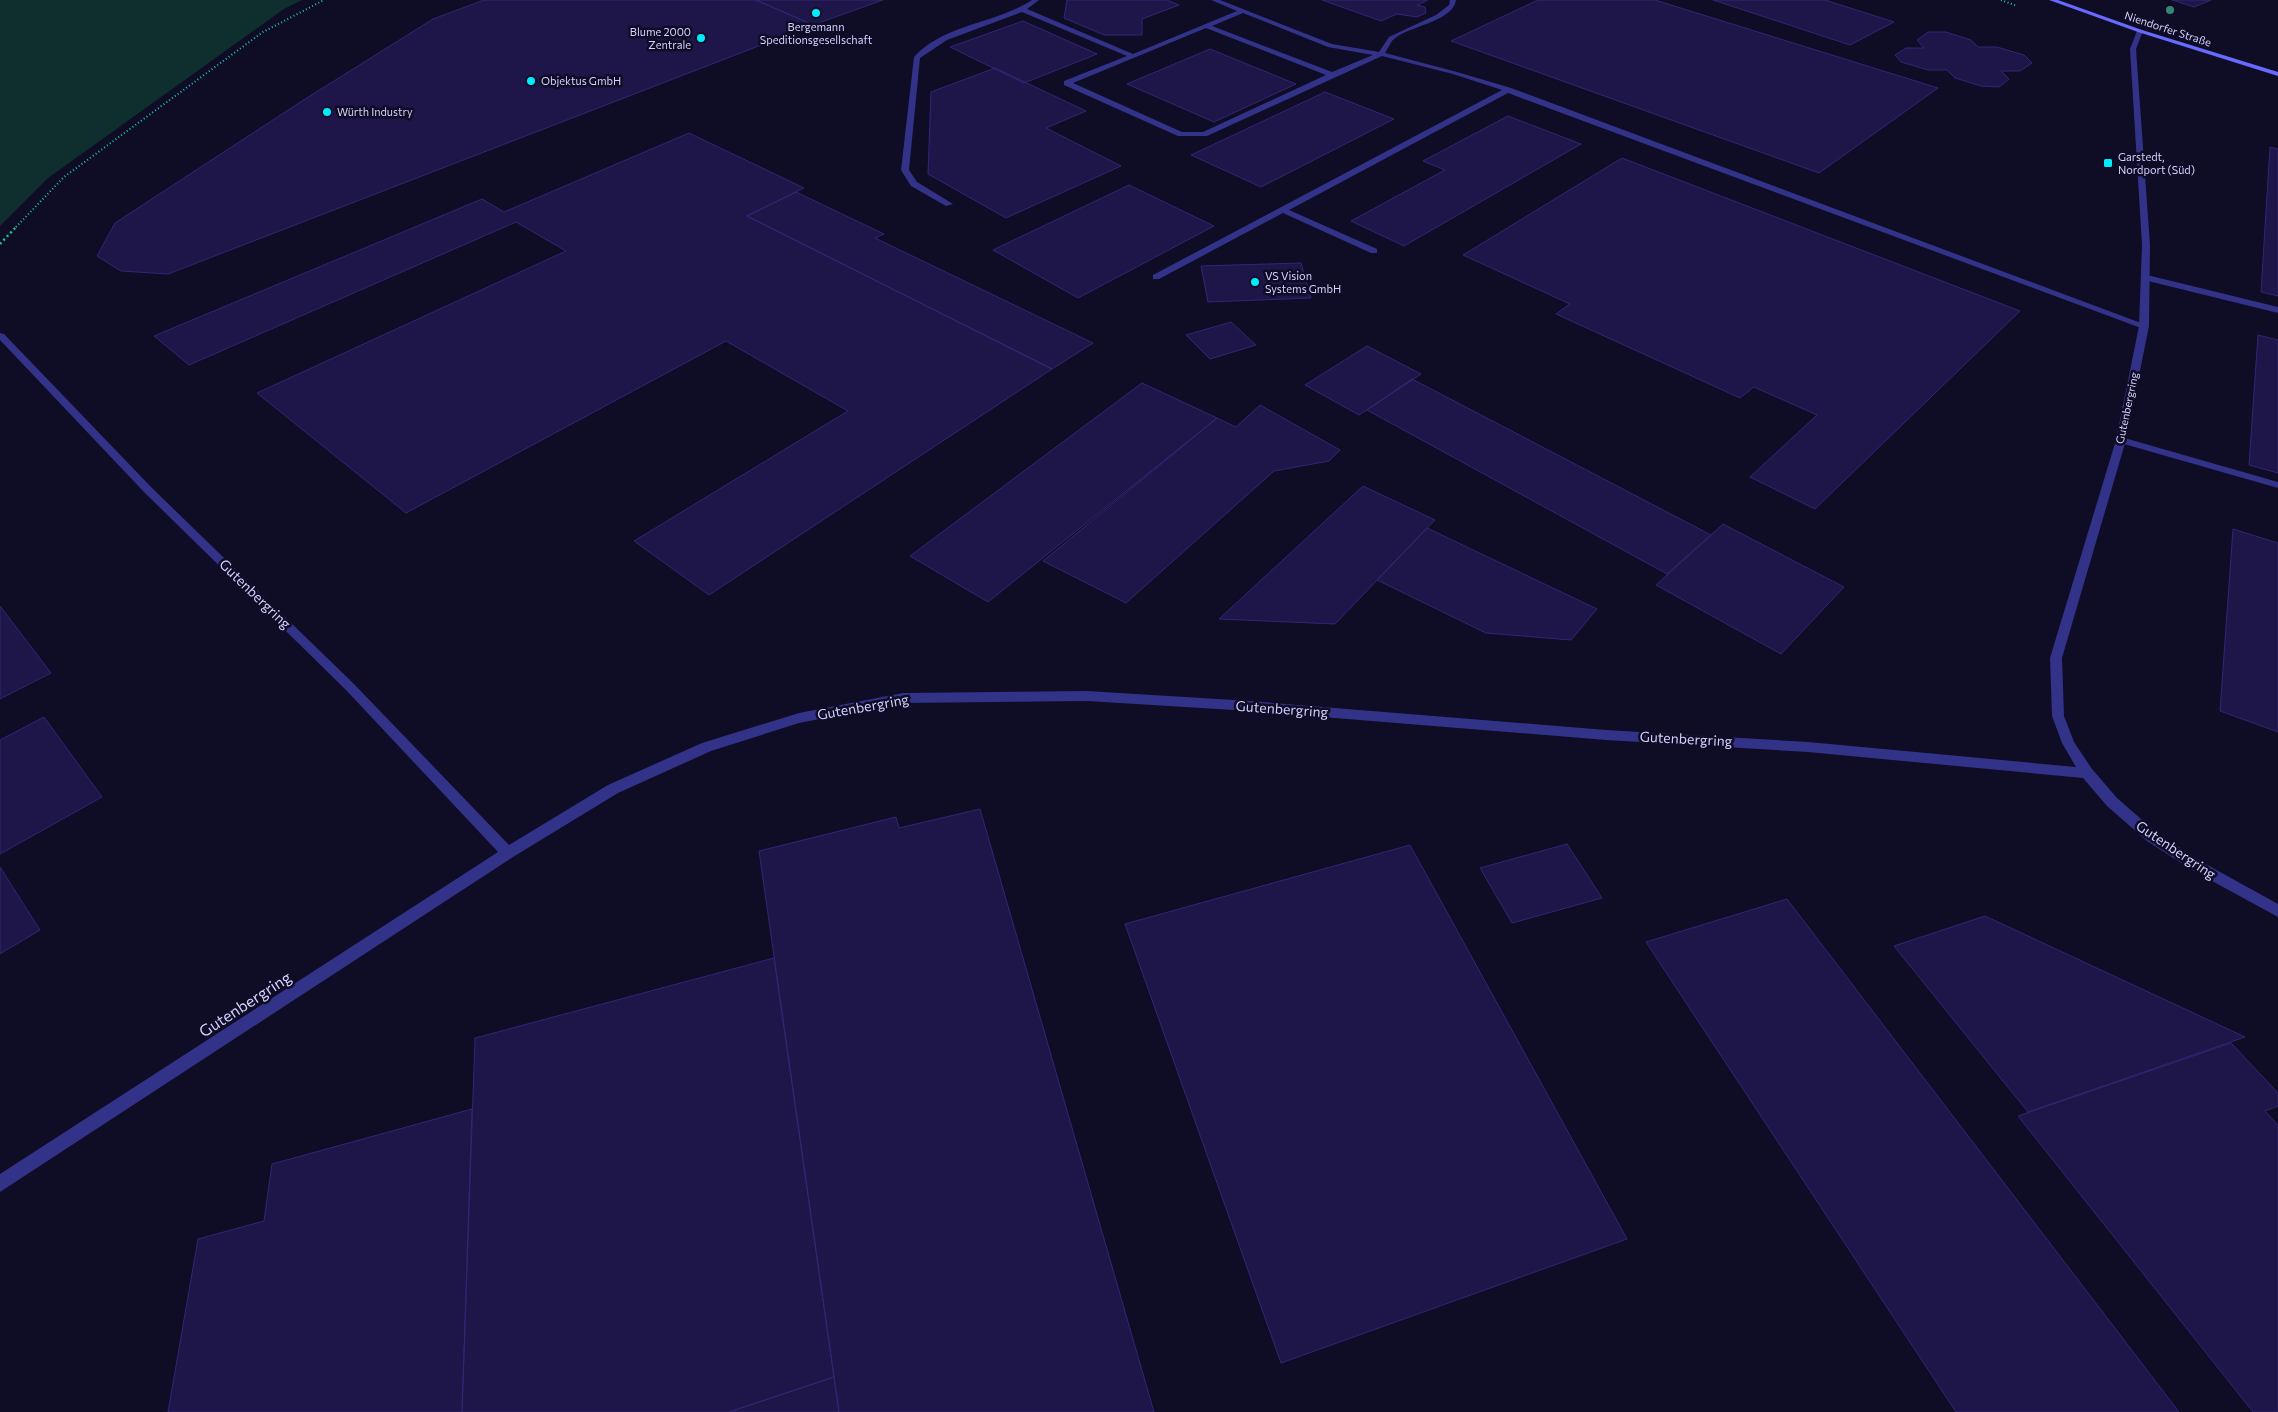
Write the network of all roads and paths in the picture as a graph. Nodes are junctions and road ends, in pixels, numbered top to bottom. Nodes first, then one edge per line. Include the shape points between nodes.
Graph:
1 (324, 0) edge
2 (1036, 0) edge
3 (1214, 0) edge
4 (1453, 0) edge
5 (2052, 0) edge
6 (1024, 10) junction
7 (1242, 11) junction
8 (1206, 26) junction
9 (2140, 31) junction
10 (1381, 54) junction
11 (1132, 56) junction
12 (2278, 74) edge
13 (1332, 75) junction
14 (1508, 90) junction
15 (949, 204) dead end
16 (1284, 210) junction
17 (0, 244) edge
18 (1374, 251) dead end
19 (1156, 277) dead end
20 (2147, 278) junction
21 (2278, 310) edge
22 (2144, 326) junction
23 (1, 336) dead end
24 (2121, 440) junction
25 (2278, 485) edge
26 (2087, 773) junction
27 (508, 853) junction
28 (2278, 911) edge
29 (0, 1184) edge

1 - 17 path via 263,32 64,178
2 - 6 street
3 - 7 street
4 - 10 street via 1452,6 1438,16 1391,38
5 - 9 main road, Niendorfer Straße
6 - 11 street
6 - 15 street via 941,39 916,57 904,170 914,184
7 - 8 street
7 - 10 street via 1330,46
8 - 11 street
8 - 13 street
9 - 12 main road, Niendorfer Straße
9 - 20 street, Gutenbergring via 2132,49
10 - 13 street
10 - 14 street
11 - 13 street via 1066,83 1181,134 1204,134
14 - 16 street
14 - 22 street
16 - 18 street
16 - 19 street
20 - 21 street
20 - 22 street, Gutenbergring
22 - 24 street, Gutenbergring
23 - 27 street, Gutenbergring via 148,490 350,687
24 - 25 street
24 - 26 street, Gutenbergring via 2056,658 2058,716 2068,743
26 - 27 street, Gutenbergring via 1808,747 1606,735 1231,705 1037,695 903,698 799,718 707,747 613,789
26 - 28 street, Gutenbergring via 2112,802 2152,837
27 - 29 street, Gutenbergring

